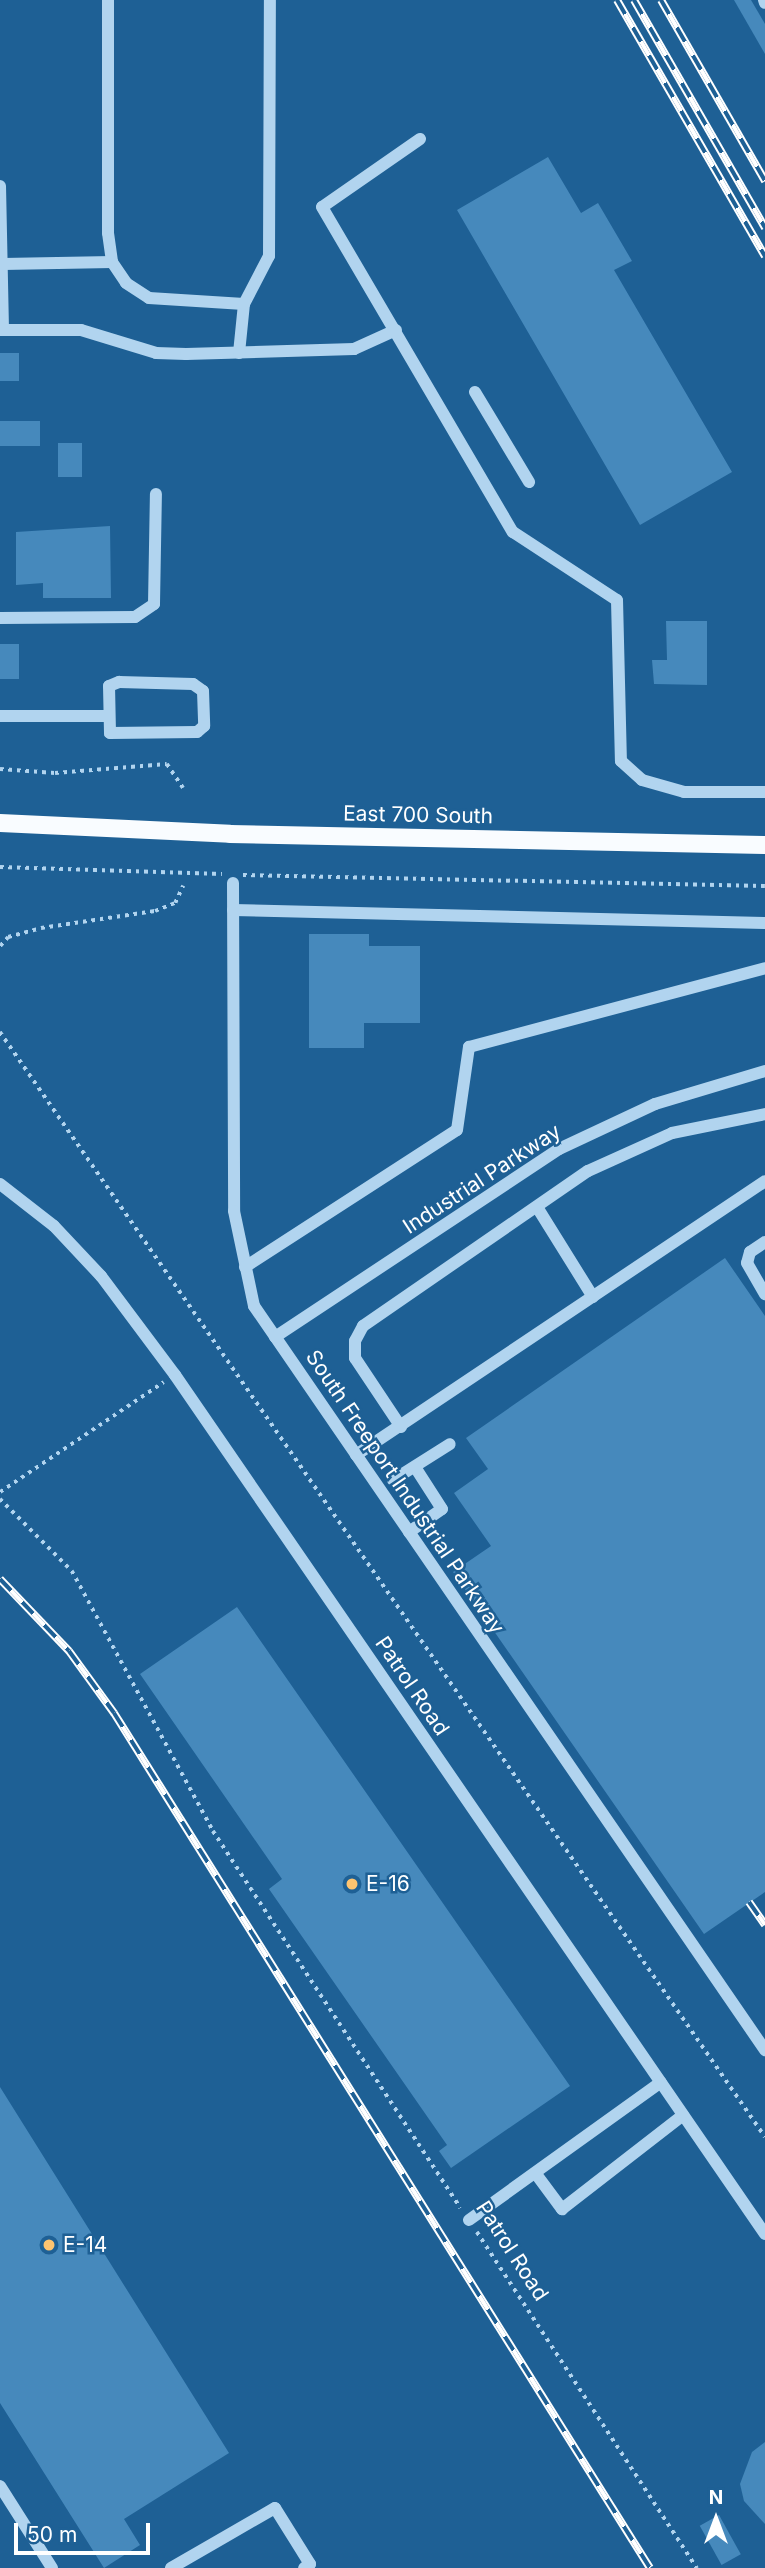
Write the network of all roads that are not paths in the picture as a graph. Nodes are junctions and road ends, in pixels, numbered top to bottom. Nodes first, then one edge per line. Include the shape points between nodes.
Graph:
1 (108, 0) edge
2 (270, 0) edge
3 (420, 139) dead end
4 (0, 186) edge
5 (113, 262) junction
6 (3, 264) junction
7 (244, 304) junction
8 (1, 330) edge
9 (396, 330) junction
10 (239, 353) junction
11 (475, 392) dead end
12 (529, 482) dead end
13 (156, 494) dead end
14 (0, 618) edge
15 (0, 716) edge
16 (109, 716) junction
17 (765, 792) edge
18 (0, 823) edge
19 (765, 845) edge
20 (233, 883) dead end
21 (233, 910) junction
22 (765, 923) edge
23 (765, 968) edge
24 (765, 1071) edge
25 (765, 1114) edge
26 (765, 1181) edge
27 (0, 1184) edge
28 (537, 1206) junction
29 (765, 1242) edge
30 (246, 1267) junction
31 (765, 1294) edge
32 (593, 1297) junction
33 (275, 1337) junction
34 (401, 1427) junction
35 (450, 1444) dead end
36 (356, 1455) junction
37 (415, 1467) junction
38 (393, 1480) dead end
39 (409, 1532) junction
40 (765, 2050) edge
41 (661, 2082) junction
42 (683, 2115) junction
43 (536, 2174) junction
44 (469, 2220) road end
45 (765, 2234) edge
46 (0, 2486) edge
47 (307, 2566) edge
48 (52, 2568) edge
49 (171, 2568) edge

1 - 5 street via 108,233
2 - 7 street via 269,256
3 - 9 street via 322,207
4 - 6 street
5 - 6 street
5 - 7 street via 126,282 149,298
6 - 8 street
7 - 10 street
8 - 10 street via 81,330 156,353
9 - 10 street via 354,349
9 - 17 street via 513,532 617,600 621,761 642,780 684,792
11 - 12 street
13 - 14 street via 154,604 135,617
15 - 16 street
16 - 16 street via 109,686 119,682 193,684 203,691 204,726 197,732 110,733
18 - 19 main road, East 700 South
20 - 21 street, South Freeport Industrial Parkway
21 - 22 street
21 - 30 street, South Freeport Industrial Parkway via 234,1211
23 - 30 street via 469,1047 457,1130
24 - 33 street, Industrial Parkway via 655,1104 559,1149
25 - 28 street via 672,1133 588,1171
26 - 32 street
27 - 41 street, Patrol Road via 54,1226 101,1276 175,1375
28 - 32 street
28 - 34 street via 363,1326 355,1341 355,1358
29 - 31 street via 750,1252 747,1263
30 - 33 street, South Freeport Industrial Parkway via 254,1306
32 - 34 street
33 - 36 street, South Freeport Industrial Parkway
34 - 36 street
35 - 37 street
36 - 39 street, South Freeport Industrial Parkway
37 - 38 street
37 - 39 street via 442,1509
39 - 40 street, South Freeport Industrial Parkway
41 - 42 street, Patrol Road
41 - 43 street
42 - 43 street via 562,2210
42 - 45 street, Patrol Road
43 - 44 street
46 - 48 street
47 - 49 street via 275,2508

